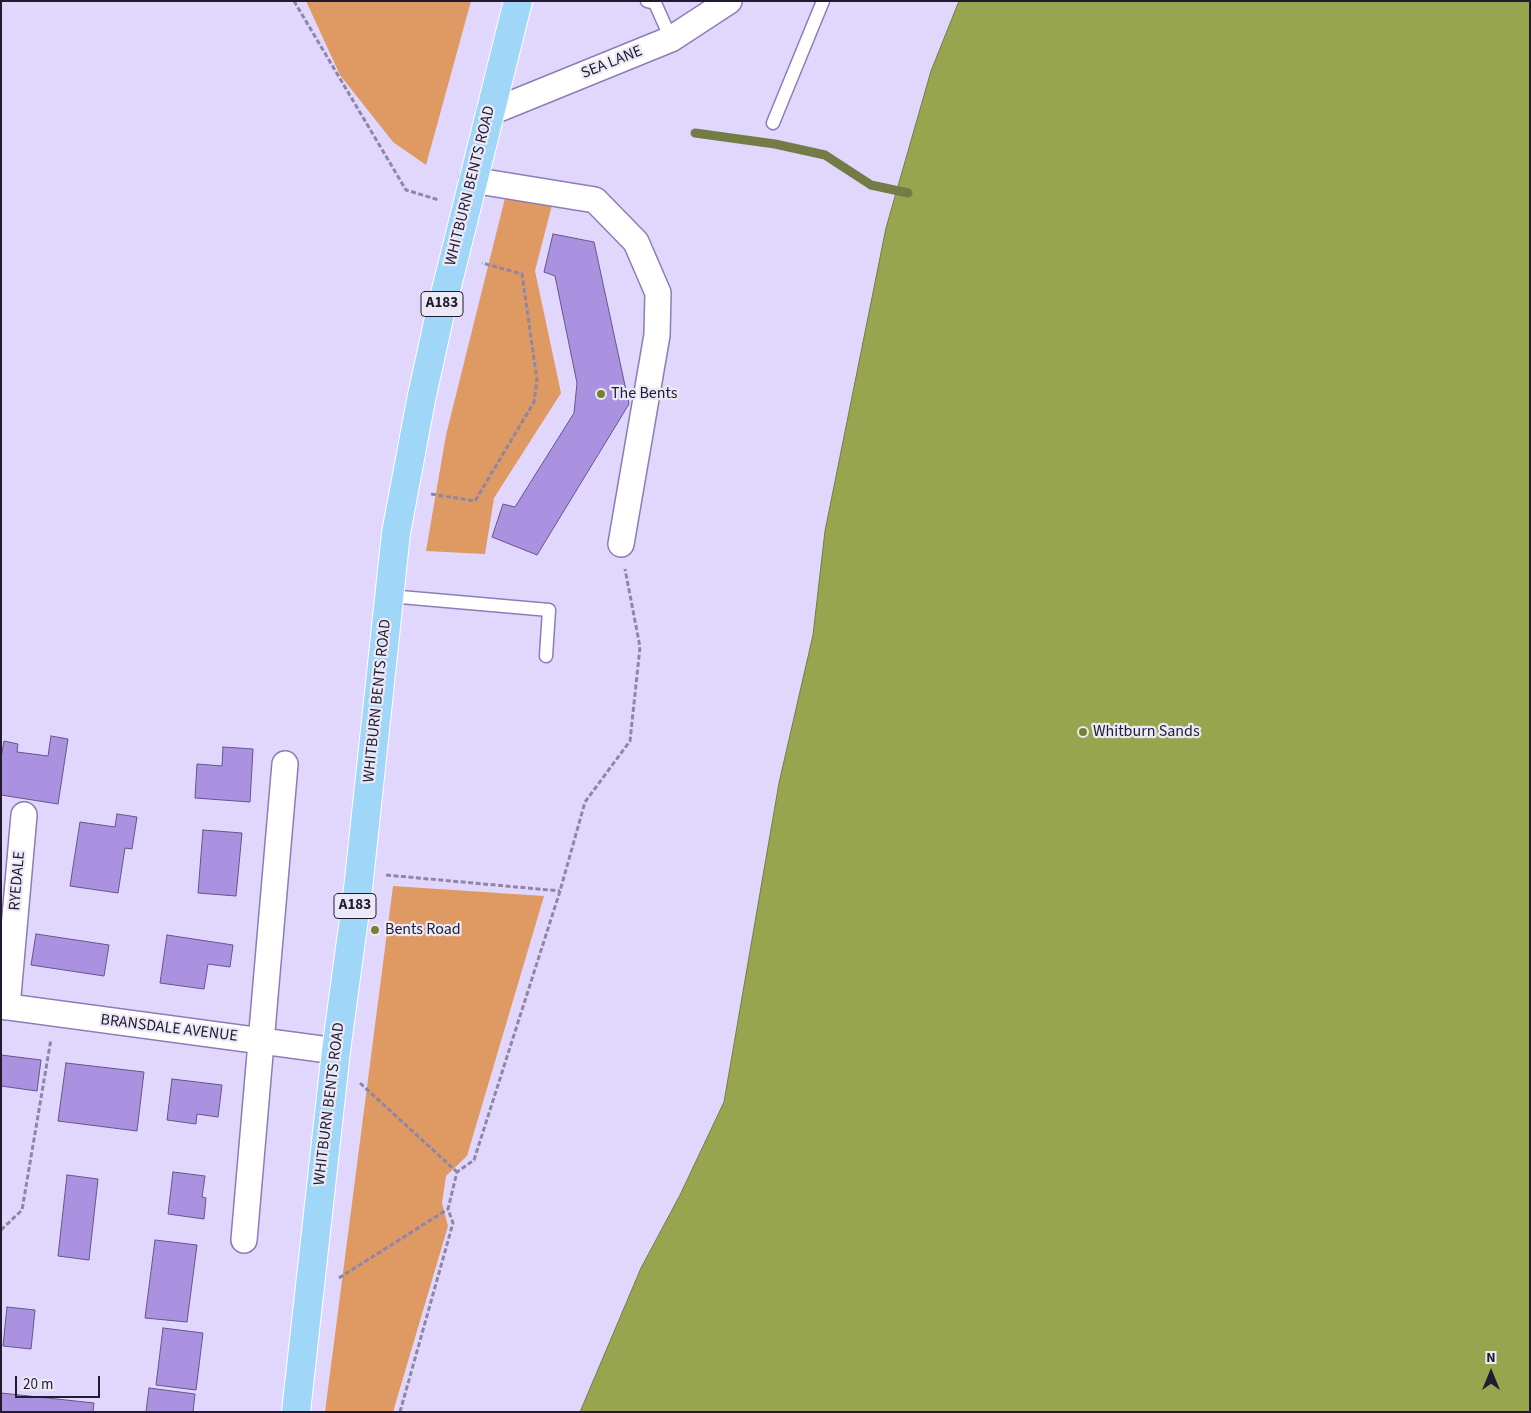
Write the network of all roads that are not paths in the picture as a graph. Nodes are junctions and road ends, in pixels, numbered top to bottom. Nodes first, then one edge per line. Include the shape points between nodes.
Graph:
1 (518, 1) edge
2 (648, 1) edge
3 (729, 1) edge
4 (823, 1) edge
5 (671, 39) junction
6 (499, 110) junction
7 (773, 123) dead end
8 (472, 180) junction
9 (620, 544) road end
10 (389, 596) junction
11 (546, 656) dead end
12 (285, 764) dead end
13 (24, 816) dead end
14 (4, 1007) edge
15 (261, 1041) junction
16 (336, 1051) junction
17 (244, 1240) dead end
18 (296, 1412) edge

1 - 6 main road, WHITBURN BENTS ROAD / A183
2 - 5 lane via 655,3
3 - 5 street, SEA LANE
4 - 7 lane
5 - 6 street, SEA LANE
6 - 8 main road, WHITBURN BENTS ROAD / A183
8 - 9 street via 595,200 636,242 658,293 657,335
8 - 10 main road, WHITBURN BENTS ROAD / A183 via 420,410 396,533
10 - 11 lane via 549,610
10 - 16 main road, WHITBURN BENTS ROAD / A183 via 358,889
12 - 15 street
13 - 14 street, RYEDALE
14 - 15 street, BRANSDALE AVENUE
15 - 16 street, BRANSDALE AVENUE
15 - 17 street
16 - 18 main road, WHITBURN BENTS ROAD / A183

